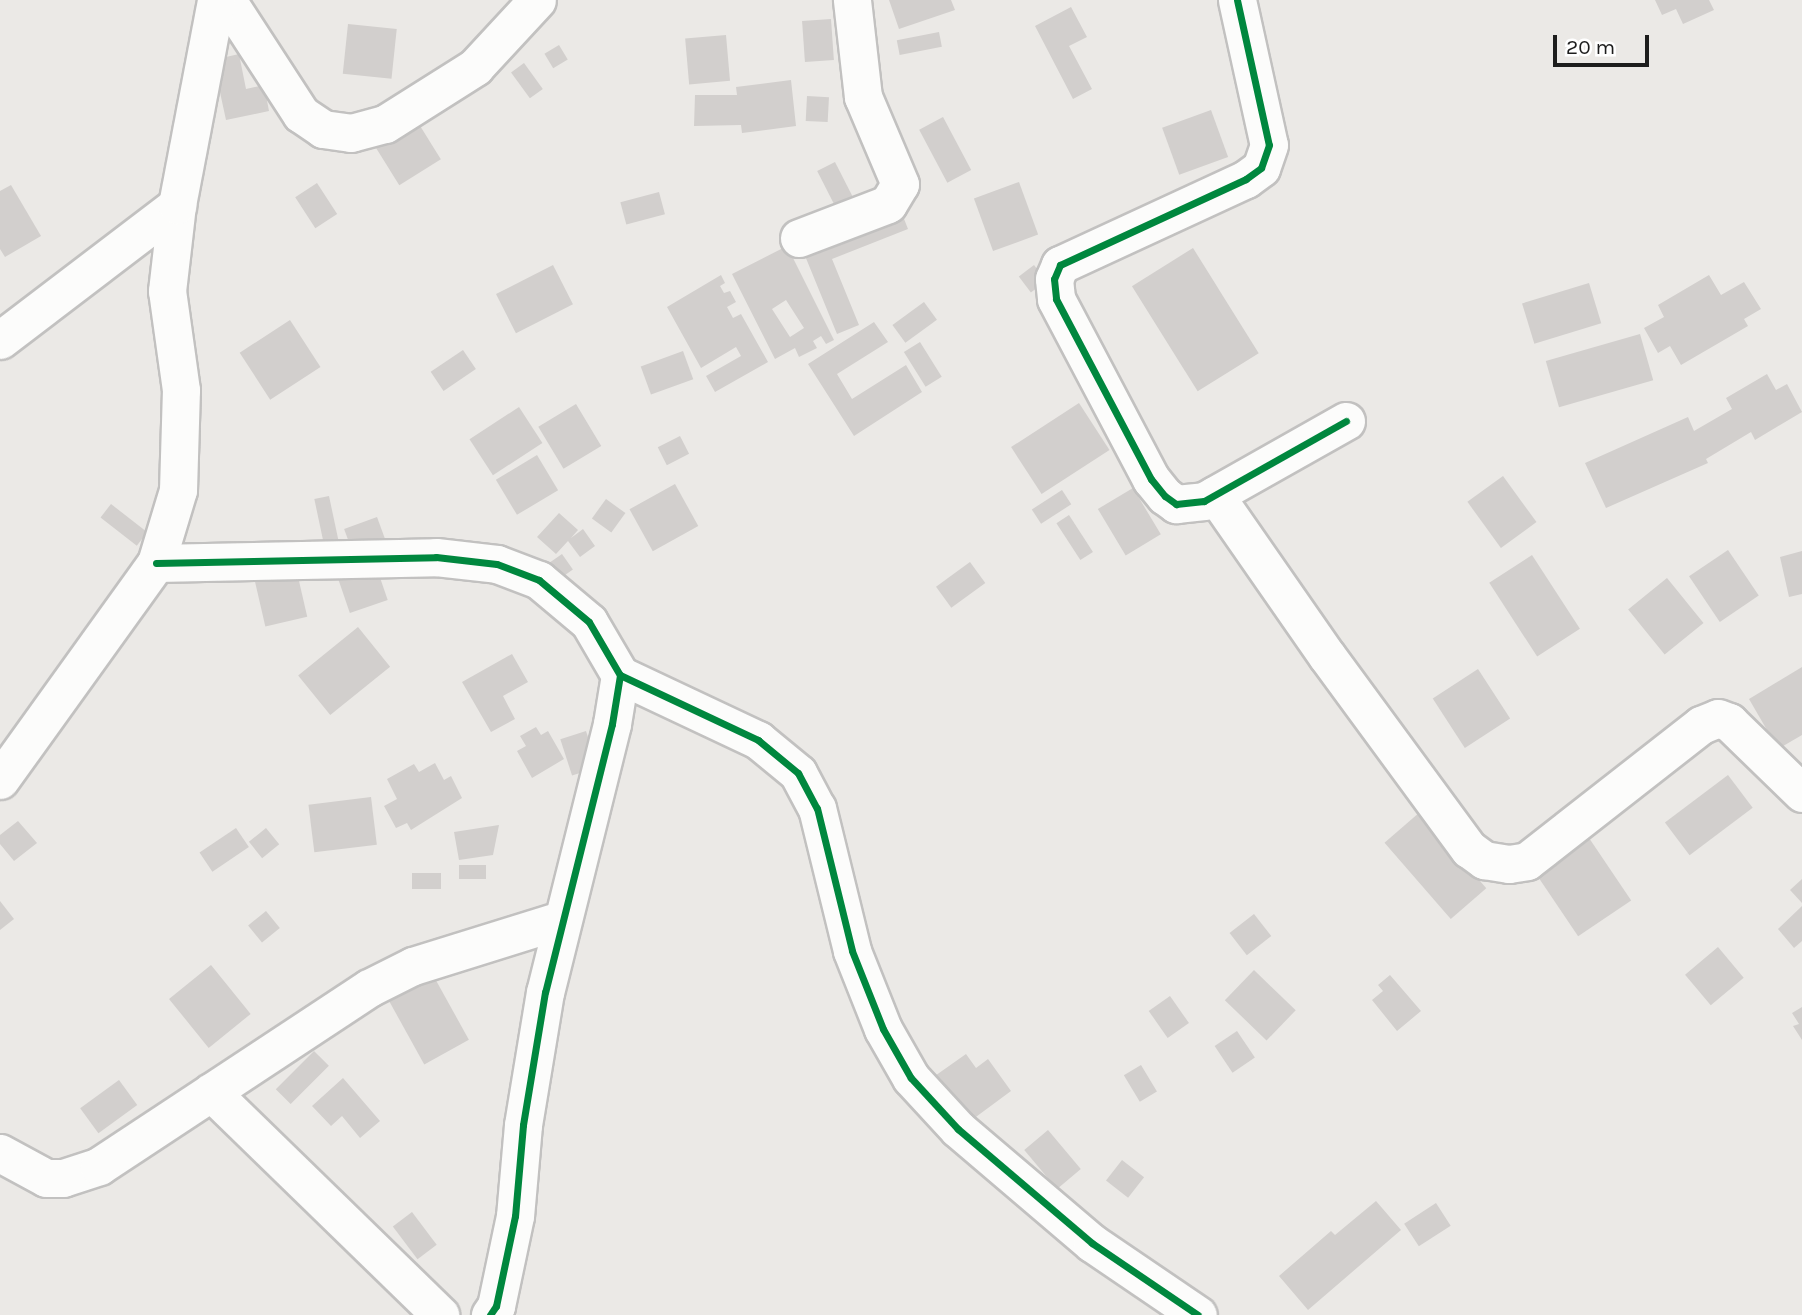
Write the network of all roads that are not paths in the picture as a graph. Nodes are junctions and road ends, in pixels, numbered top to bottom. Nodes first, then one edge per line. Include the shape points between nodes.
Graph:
1 (216, 0) edge
2 (227, 0) edge
3 (537, 0) edge
4 (852, 0) edge
5 (1237, 0) edge
6 (177, 205) junction
7 (799, 238) dead end
8 (0, 340) edge
9 (1346, 421) dead end
10 (1215, 495) junction
11 (156, 563) junction
12 (620, 675) junction
13 (0, 780) edge
14 (1802, 793) edge
15 (561, 920) junction
16 (211, 1092) junction
17 (0, 1153) edge
18 (440, 1315) edge
19 (490, 1315) edge
20 (1198, 1315) edge

1 - 6 street
2 - 3 street via 301,114 323,129 351,133 385,124 475,67
4 - 7 street via 863,97 900,184 888,204
5 - 10 street via 1269,145 1261,168 1076,256 1060,265 1054,279 1056,299 1151,478 1176,504
6 - 8 street
6 - 11 street via 167,291 181,390 178,490
9 - 10 street
10 - 14 street via 1358,699 1469,849 1484,860 1527,861 1701,725 1718,718 1729,722
11 - 12 street via 436,557 497,564 539,580 589,622
11 - 13 street
12 - 15 street via 612,724
12 - 20 street via 758,740 798,773 817,808 852,951 883,1029 911,1078 958,1129 1091,1244
15 - 16 street via 413,966 369,988
15 - 19 street via 523,1125 515,1216 496,1306
16 - 17 street via 132,1146 78,1174 46,1178
16 - 18 street

